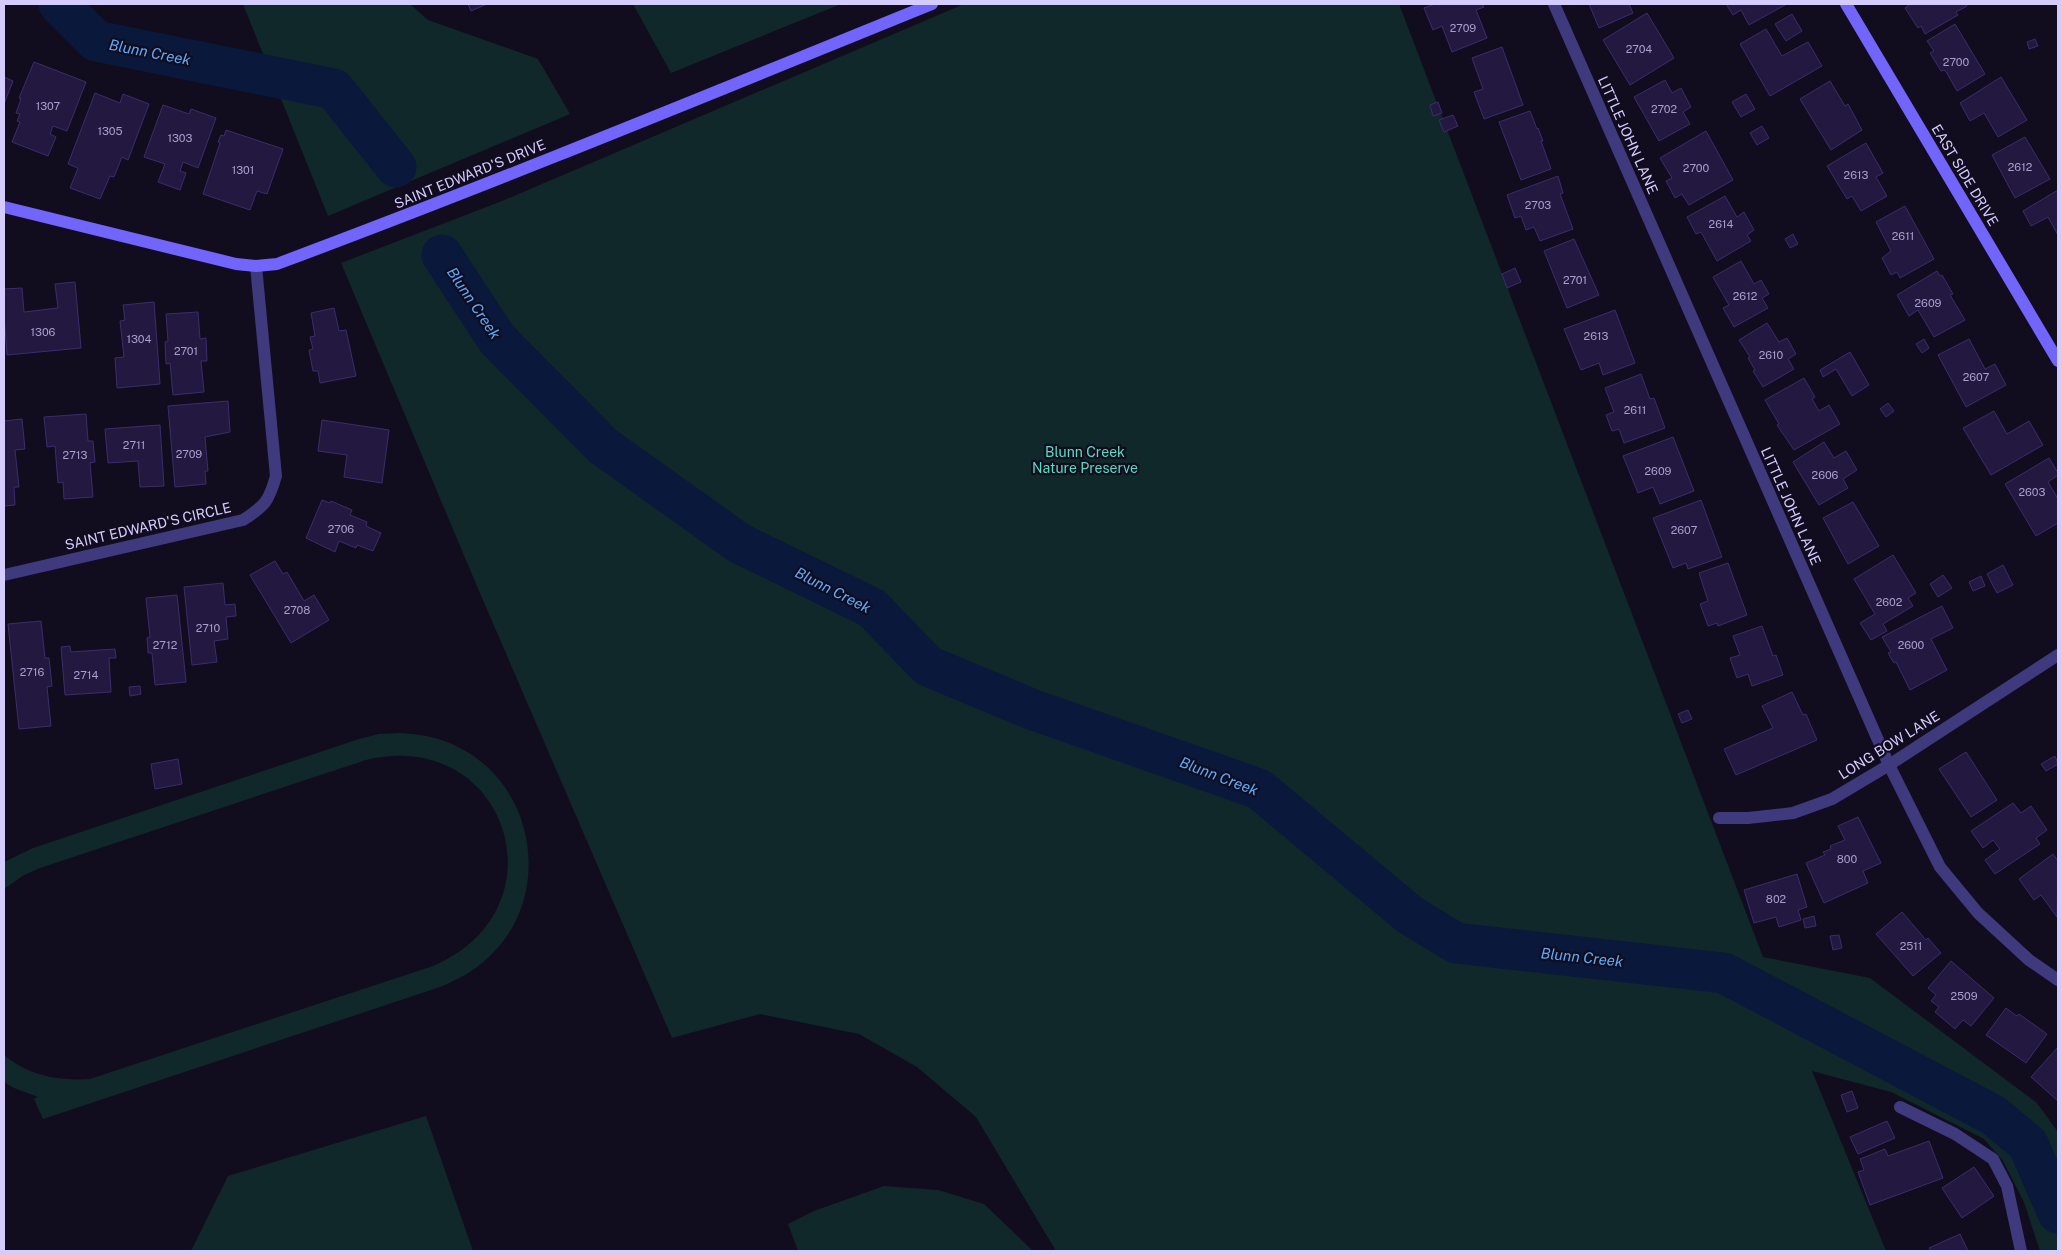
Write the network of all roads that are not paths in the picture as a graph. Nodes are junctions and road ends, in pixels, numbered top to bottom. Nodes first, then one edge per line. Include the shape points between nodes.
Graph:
1 (932, 4) edge
2 (1554, 4) edge
3 (1846, 4) edge
4 (4, 208) edge
5 (256, 266) junction
6 (2058, 361) edge
7 (4, 575) edge
8 (2058, 654) edge
9 (1889, 765) junction
10 (1719, 818) dead end
11 (2058, 980) edge
12 (1900, 1107) dead end
13 (2021, 1251) edge

1 - 5 street, SAINT EDWARD'S DRIVE via 408,215 277,264
2 - 9 street, LITTLE JOHN LANE
3 - 6 street, EAST SIDE DRIVE
4 - 5 street, SAINT EDWARD'S DRIVE via 236,264
5 - 7 street, SAINT EDWARD'S CIRCLE via 276,476 272,492 262,508 243,520
8 - 9 street, LONG BOW LANE
9 - 10 street, LONG BOW LANE via 1832,799 1793,813
9 - 11 street, LITTLE JOHN LANE via 1940,868 1978,914 2029,960
12 - 13 street via 1955,1134 1993,1159 2007,1186

